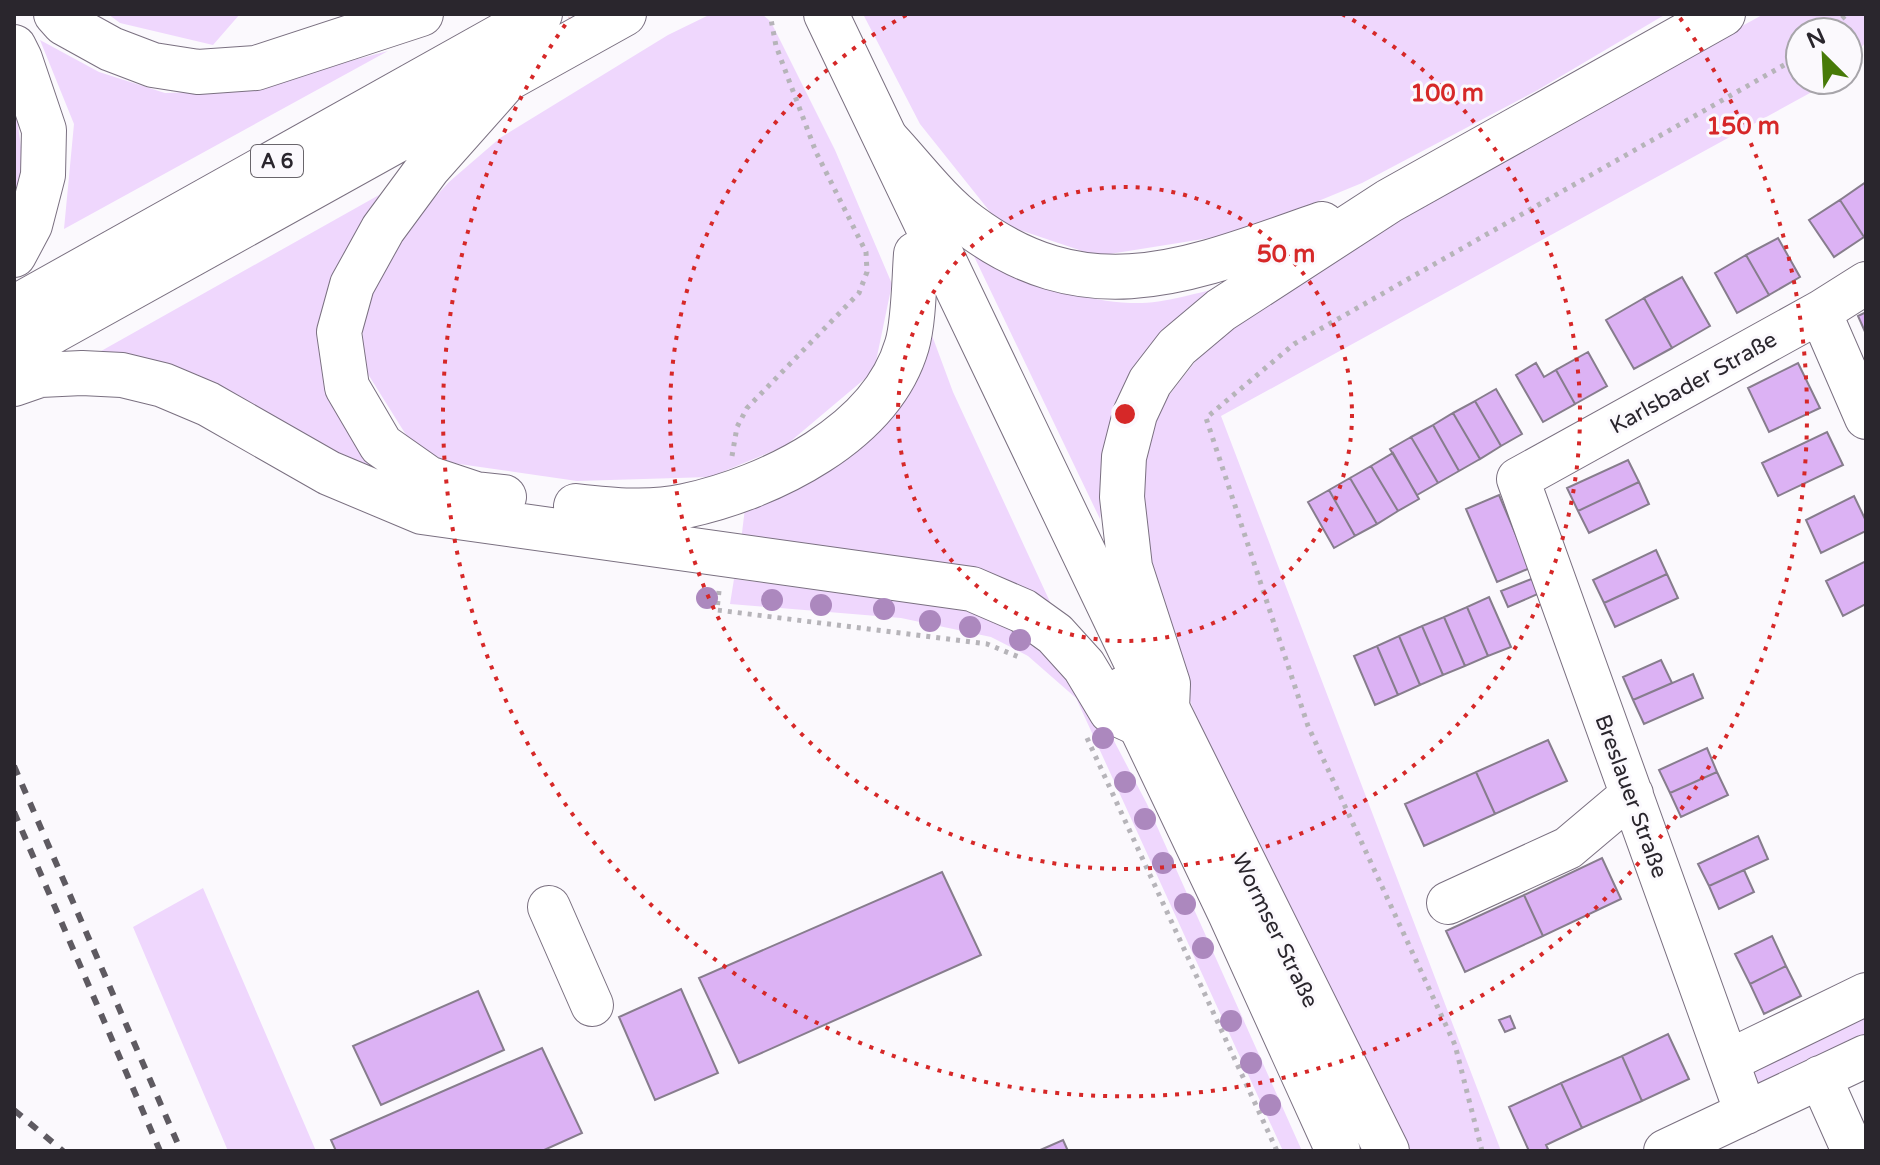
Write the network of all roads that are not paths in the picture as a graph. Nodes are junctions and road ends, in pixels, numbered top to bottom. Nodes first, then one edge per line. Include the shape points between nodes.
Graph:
1 (56, 14) edge
2 (421, 14) edge
3 (540, 14) edge
4 (624, 14) edge
5 (799, 14) edge
6 (826, 14) edge
7 (1723, 14) edge
8 (14, 47) edge
9 (506, 80) junction
10 (888, 141) junction
11 (1389, 201) junction
12 (916, 254) junction
13 (14, 255) edge
14 (1866, 283) edge
15 (14, 308) edge
16 (1820, 312) junction
17 (14, 353) edge
18 (14, 384) edge
19 (1866, 418) edge
20 (1518, 479) joint
21 (1153, 716) junction
22 (1632, 794) junction
23 (1448, 903) dead end
24 (549, 907) dead end
25 (1866, 994) edge
26 (592, 1005) dead end
27 (1866, 1056) edge
28 (1728, 1061) junction
29 (1820, 1077) junction
30 (1746, 1113) junction
31 (1338, 1151) edge
32 (1387, 1151) edge
33 (1665, 1151) edge
34 (1853, 1151) edge

1 - 2 main road via 111,49 153,65 198,72 256,68
3 - 15 main road, A 6
4 - 9 main road, A 6
5 - 12 main road
6 - 10 main road
7 - 11 main road
8 - 13 main road via 44,130 43,175 30,225
9 - 12 main road via 428,168 383,229 352,285 339,332 347,387 381,445 428,478 476,494 620,511 684,507 748,488 799,465 850,429 884,393 907,345
9 - 17 main road, A 6
10 - 11 main road via 967,224 1042,266 1091,277 1146,277 1200,267
10 - 21 main road via 1151,693
11 - 21 main road via 1221,310 1177,347 1150,382 1135,414 1124,457 1122,497 1130,567 1168,684
12 - 21 main road
14 - 16 street, Karlsbader Straße
16 - 19 street
16 - 20 street, Karlsbader Straße
18 - 21 main road via 40,375 82,373 163,385 208,404 329,473 422,512 972,589 1023,611 1055,634 1084,666 1111,711
20 - 22 street, Breslauer Straße
21 - 31 main road via 1230,913
21 - 32 main road, Wormser Straße
22 - 23 street via 1568,848
22 - 28 street, Breslauer Straße
24 - 26 street
25 - 28 street
27 - 29 street
28 - 30 street, Breslauer Straße
29 - 30 street
29 - 34 street
30 - 33 street

